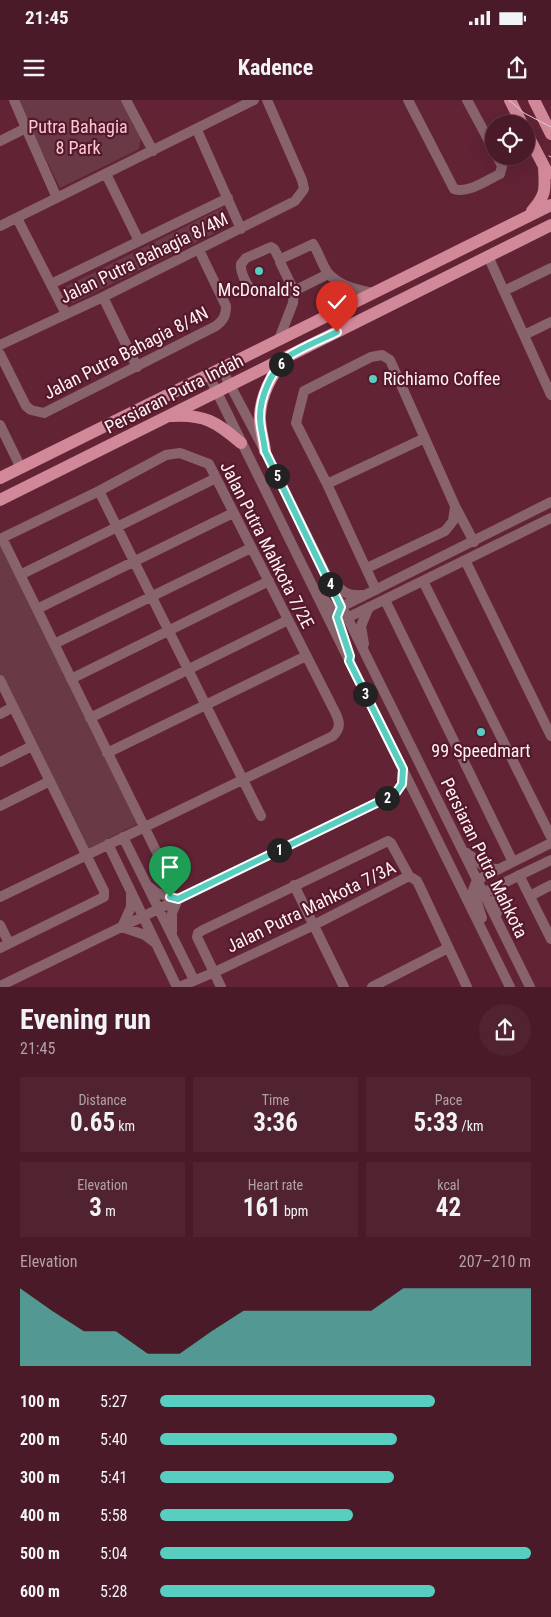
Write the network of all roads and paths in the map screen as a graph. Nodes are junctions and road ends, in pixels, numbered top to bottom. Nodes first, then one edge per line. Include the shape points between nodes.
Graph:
1 (14, 100) edge
2 (126, 100) edge
3 (254, 100) edge
4 (267, 100) edge
5 (408, 100) edge
6 (467, 100) edge
7 (510, 100) edge
8 (534, 100) edge
9 (518, 115) edge
10 (26, 128) junction
11 (197, 130) junction
12 (485, 133) edge
13 (551, 134) edge
14 (0, 141) edge
15 (535, 150) edge
16 (153, 151) junction
17 (502, 165) edge
18 (544, 168) junction
19 (106, 174) junction
20 (551, 180) edge
21 (57, 198) junction
22 (228, 198) junction
23 (551, 205) edge
24 (17, 218) junction
25 (525, 218) junction
26 (551, 225) edge
27 (0, 226) edge
28 (241, 229) junction
29 (139, 241) junction
30 (199, 250) junction
31 (488, 256) junction
32 (280, 260) junction
33 (551, 268) edge
34 (328, 274) junction
35 (51, 284) junction
36 (294, 291) junction
37 (504, 291) junction
38 (264, 292) dead end
39 (373, 293) junction
40 (103, 297) junction
41 (66, 314) junction
42 (551, 322) edge
43 (524, 335) junction
44 (279, 339) junction
45 (0, 345) edge
46 (0, 354) edge
47 (287, 357) junction
48 (138, 366) junction
49 (222, 368) junction
50 (208, 374) junction
51 (547, 374) edge
52 (231, 385) junction
53 (216, 392) junction
54 (551, 395) edge
55 (167, 417) junction
56 (1, 432) edge
57 (425, 438) junction
58 (241, 443) junction
59 (265, 451) junction
60 (21, 468) junction
61 (0, 478) edge
62 (216, 478) junction
63 (327, 484) junction
64 (99, 491) junction
65 (0, 500) edge
66 (551, 502) edge
67 (454, 506) junction
68 (233, 512) junction
69 (551, 518) edge
70 (117, 527) junction
71 (445, 531) junction
72 (1, 538) edge
73 (471, 543) junction
74 (251, 548) junction
75 (134, 560) junction
76 (465, 560) junction
77 (367, 568) junction
78 (20, 575) junction
79 (326, 576) junction
80 (307, 577) junction
81 (424, 581) junction
82 (269, 582) junction
83 (372, 592) junction
84 (152, 596) junction
85 (385, 600) junction
86 (341, 607) junction
87 (369, 608) junction
88 (37, 609) junction
89 (342, 618) junction
90 (288, 620) junction
91 (169, 632) junction
92 (54, 644) junction
93 (364, 652) junction
94 (306, 656) junction
95 (349, 661) junction
96 (188, 670) junction
97 (71, 679) junction
98 (0, 680) edge
99 (205, 706) junction
100 (13, 707) junction
101 (0, 714) edge
102 (90, 718) junction
103 (551, 736) edge
104 (32, 746) junction
105 (107, 753) junction
106 (0, 762) edge
107 (403, 769) junction
108 (242, 779) junction
109 (50, 781) junction
110 (395, 794) junction
111 (419, 802) junction
112 (0, 806) edge
113 (261, 816) dead end
114 (144, 827) junction
115 (551, 837) edge
116 (116, 841) junction
117 (551, 843) edge
118 (441, 847) junction
119 (461, 847) junction
120 (87, 855) junction
121 (551, 860) edge
122 (513, 862) junction
123 (163, 865) dead end
124 (499, 869) junction
125 (519, 875) junction
126 (409, 876) junction
127 (477, 880) junction
128 (507, 881) junction
129 (146, 884) junction
130 (294, 885) junction
131 (551, 885) edge
132 (473, 890) junction
133 (131, 892) junction
134 (483, 892) junction
135 (530, 896) junction
136 (0, 897) edge
137 (178, 899) junction
138 (159, 908) junction
139 (143, 916) junction
140 (0, 925) edge
141 (314, 925) junction
142 (122, 927) junction
143 (501, 928) junction
144 (550, 934) edge
145 (173, 936) junction
146 (489, 945) junction
147 (4, 946) edge
148 (158, 947) junction
149 (448, 948) junction
150 (214, 972) junction
151 (194, 980) junction
152 (0, 986) edge
153 (178, 987) edge
154 (222, 987) edge
155 (344, 987) edge
156 (372, 987) edge
157 (468, 987) edge
158 (510, 987) edge
159 (530, 987) edge

1 - 10 street
2 - 16 street
3 - 11 street
4 - 28 street, Jalan Putra Bahagia 8/4M via 304,189 295,201
5 - 17 street via 454,189 467,189 500,174
6 - 12 street
7 - 9 main road
8 - 13 main road
10 - 14 street
10 - 21 street
11 - 16 street
11 - 22 street
15 - 18 main road
16 - 19 street
18 - 20 main road
18 - 25 main road via 543,198
19 - 21 street
19 - 29 street
21 - 24 street
22 - 28 street
22 - 29 street
23 - 25 main road, Persiaran Putra Indah
24 - 27 street
24 - 35 street
25 - 39 main road, Persiaran Putra Indah
26 - 31 main road, Persiaran Putra Indah
28 - 30 street, Jalan Putra Bahagia 8/4M
29 - 35 street
30 - 40 street, Jalan Putra Bahagia 8/4M
30 - 48 street, Jalan Putra Bahagia 8/4N via 226,306 223,321
31 - 37 street
31 - 47 main road, Persiaran Putra Indah
32 - 34 street via 314,244
32 - 36 street
32 - 38 street via 271,247 246,258 241,264 241,271 251,289
33 - 37 street
34 - 36 street
34 - 39 street via 356,290
35 - 41 street
36 - 44 street via 293,303
37 - 43 street
39 - 44 main road, Persiaran Putra Indah
40 - 41 street, Jalan Putra Bahagia 8/4M
40 - 48 street
41 - 45 street, Jalan Putra Bahagia 8/4M
42 - 43 street
43 - 51 street
44 - 49 main road, Persiaran Putra Indah
46 - 48 street, Jalan Putra Bahagia 8/4N via 26,406 44,414
47 - 52 main road, Persiaran Putra Indah
47 - 59 main road via 277,368 262,401 260,416
49 - 50 main road, Persiaran Putra Indah
49 - 52 street
50 - 53 street, Persiaran Putra Mahkota
50 - 60 main road, Persiaran Putra Indah
51 - 54 street
52 - 53 main road, Persiaran Putra Indah
52 - 59 street
53 - 55 main road, Persiaran Putra Indah
53 - 58 street, Persiaran Putra Mahkota
55 - 58 main road via 209,420
55 - 65 main road, Persiaran Putra Indah
56 - 60 street
57 - 63 street
57 - 63 street via 390,360 382,354 371,357 304,391 296,423
57 - 67 street
58 - 80 street, Persiaran Putra Mahkota
59 - 79 street
60 - 61 main road, Persiaran Putra Indah
62 - 64 street, Jalan Putra Mahkota 7/2E via 209,464 180,453 166,455
62 - 68 street, Jalan Putra Mahkota 7/2E
62 - 70 street
63 - 77 street
64 - 70 street
64 - 72 street, Jalan Putra Mahkota 7/2E
66 - 73 street
67 - 71 street via 453,521
67 - 73 street
68 - 74 street, Jalan Putra Mahkota 7/2E
68 - 75 street
69 - 76 street
70 - 75 street
70 - 78 street
71 - 73 street via 459,530
71 - 77 street
72 - 78 street
73 - 83 street
74 - 82 street, Jalan Putra Mahkota 7/2E
74 - 84 street
75 - 84 street
75 - 88 street
76 - 81 street
76 - 103 street
77 - 83 street
78 - 88 street
79 - 83 street via 349,595
79 - 86 street
80 - 89 street
80 - 95 street, Persiaran Putra Mahkota
81 - 85 street
81 - 115 street
82 - 90 street, Jalan Putra Mahkota 7/2E
82 - 91 street
83 - 86 street
84 - 91 street
84 - 92 street
85 - 87 street
85 - 122 street
86 - 89 street
87 - 89 street
87 - 93 street via 361,626
88 - 92 street
89 - 93 street, Persiaran Putra Mahkota
89 - 95 street
90 - 94 street, Jalan Putra Mahkota 7/2E
90 - 96 street
91 - 96 street
91 - 97 street
92 - 97 street
93 - 119 street, Persiaran Putra Mahkota
94 - 99 street
94 - 108 street, Jalan Putra Mahkota 7/2E via 336,712 339,728 332,736
95 - 107 street, Persiaran Putra Mahkota
96 - 99 street
96 - 102 street
97 - 102 street
98 - 100 street
99 - 105 street
99 - 108 street
100 - 101 street
100 - 104 street
102 - 105 street
104 - 106 street
104 - 109 street
105 - 114 street
107 - 110 street via 402,784
107 - 111 street, Persiaran Putra Mahkota
108 - 113 street
108 - 114 street
109 - 112 street
109 - 120 street
110 - 111 street
110 - 137 street
111 - 118 street, Persiaran Putra Mahkota
114 - 116 street
114 - 123 street
116 - 120 street
116 - 129 street
116 - 133 street
117 - 122 street
118 - 132 street
118 - 146 street, Persiaran Putra Mahkota
119 - 124 street via 486,868
119 - 127 street, Persiaran Putra Mahkota
120 - 136 street
120 - 147 street via 104,897
121 - 125 street
122 - 124 street
124 - 127 street
125 - 128 street
125 - 135 street
126 - 130 street via 388,841
126 - 141 street, Jalan Putra Mahkota 7/3A
126 - 149 street, Jalan Putra Mahkota 7/3A via 417,881
127 - 132 street
127 - 134 street, Persiaran Putra Mahkota
128 - 134 street
128 - 143 street via 494,901
129 - 137 street via 154,892
129 - 138 street
130 - 141 street
130 - 150 street via 198,932 197,937
131 - 135 street
132 - 134 street
132 - 146 street
133 - 139 street
133 - 142 street via 131,907
134 - 143 street, Persiaran Putra Mahkota
135 - 144 street
137 - 138 street
137 - 145 street via 172,913
138 - 139 street
138 - 145 street
139 - 142 street
139 - 148 street
140 - 147 street
141 - 150 street, Jalan Putra Mahkota 7/3A
141 - 155 street
142 - 148 street via 145,935
142 - 152 street
143 - 159 street, Persiaran Putra Mahkota
145 - 151 street
146 - 158 street, Persiaran Putra Mahkota
148 - 153 street
149 - 156 street
149 - 157 street, Jalan Putra Mahkota 7/3A
150 - 151 street, Jalan Putra Mahkota 7/3A
150 - 154 street
151 - 153 street, Jalan Putra Mahkota 7/3A

